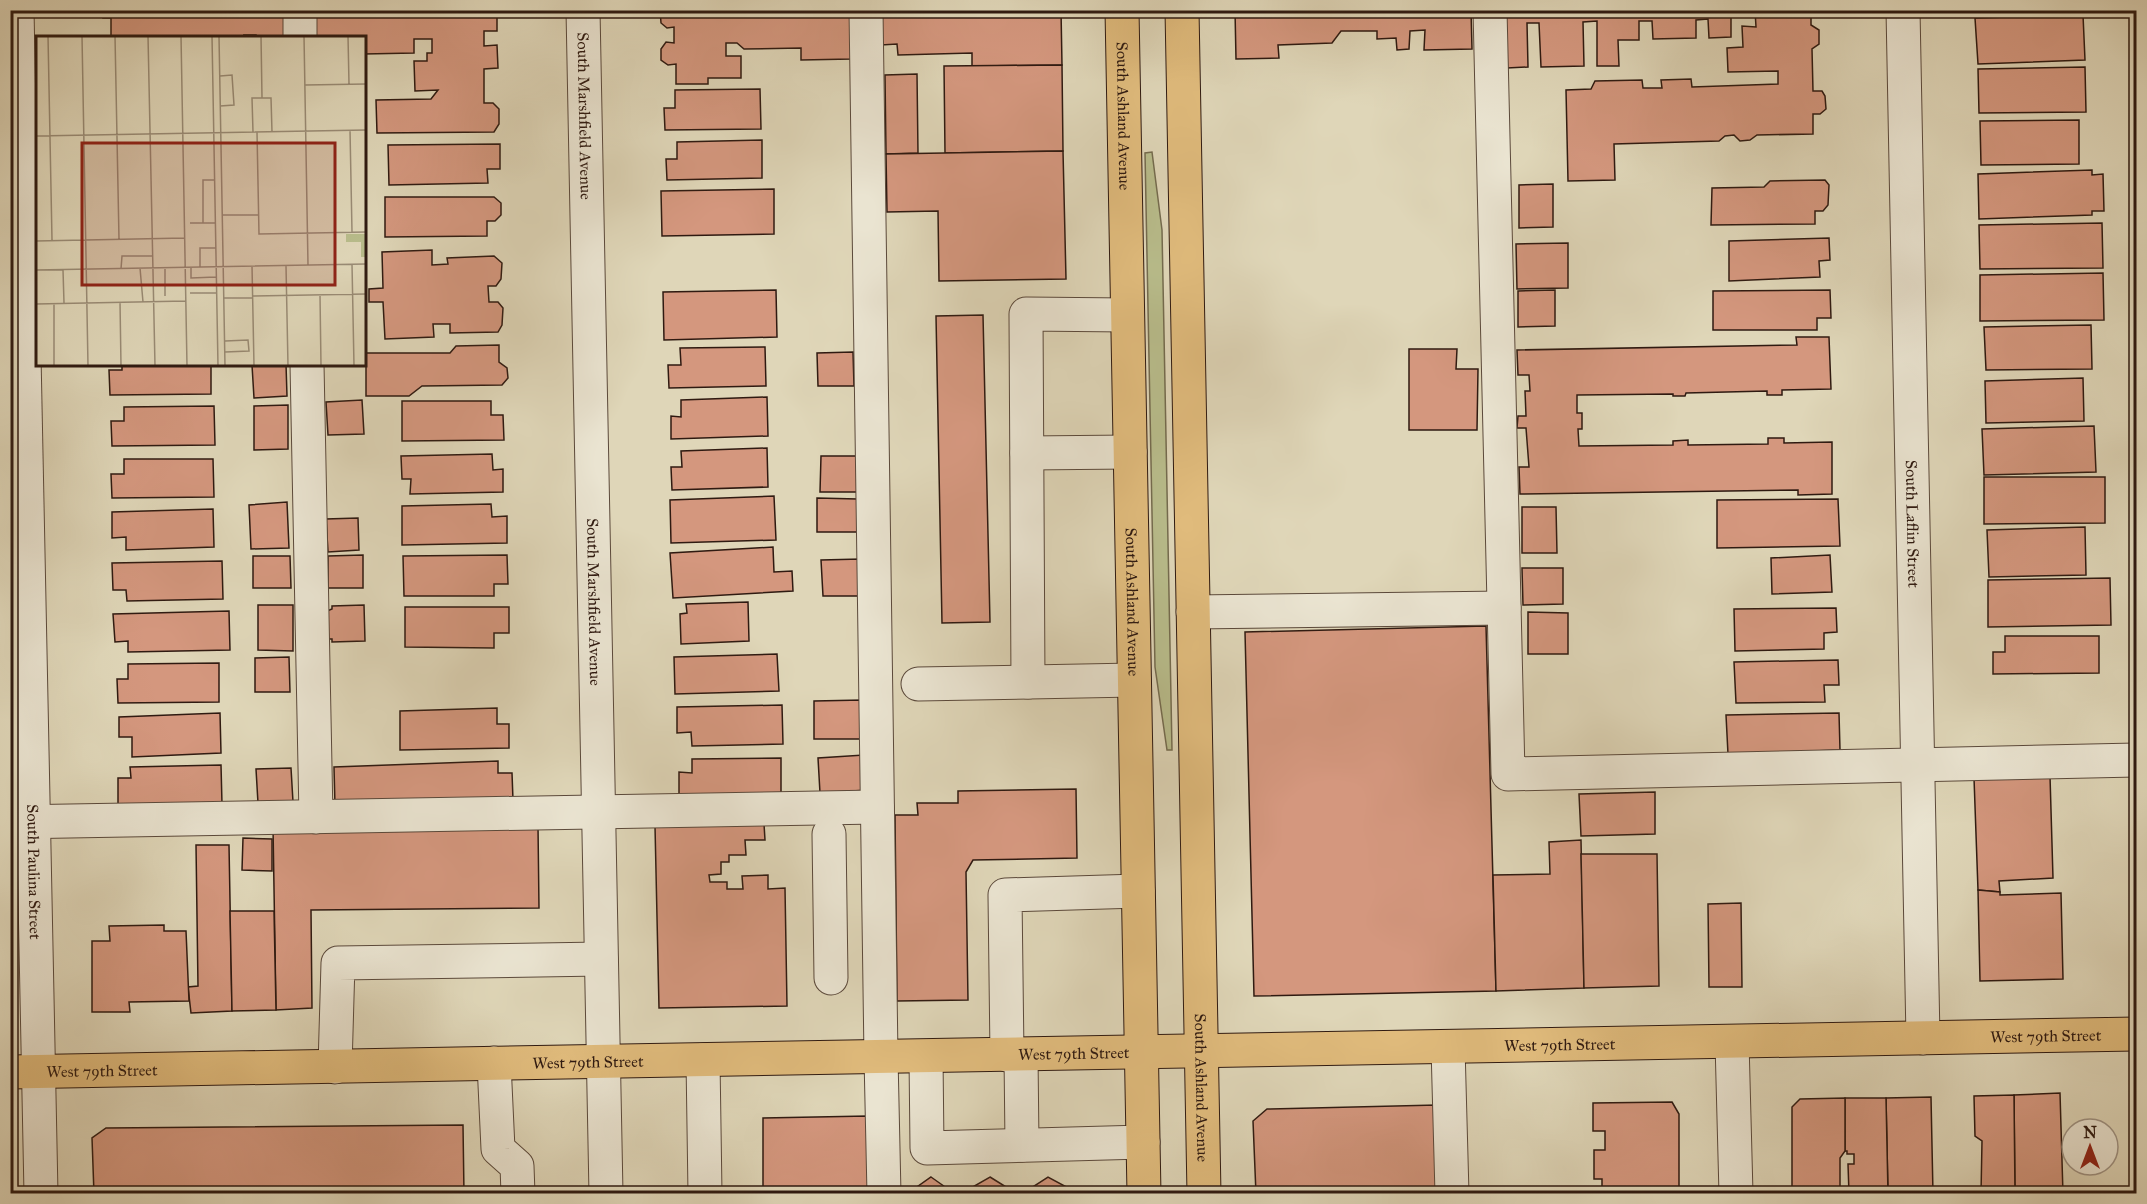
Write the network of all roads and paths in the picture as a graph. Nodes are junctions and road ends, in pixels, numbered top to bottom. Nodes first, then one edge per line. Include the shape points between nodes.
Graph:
1 (17, 10) edge
2 (300, 10) edge
3 (583, 10) edge
4 (866, 10) edge
5 (1122, 10) edge
6 (1182, 10) edge
7 (1490, 10) edge
8 (1903, 10) edge
9 (300, 36) edge
10 (1127, 315) junction
11 (307, 366) edge
12 (1027, 453) junction
13 (1130, 453) junction
14 (1504, 608) junction
15 (1193, 612) junction
16 (1134, 680) junction
17 (1028, 682) junction
18 (918, 684) dead end
19 (2136, 760) edge
20 (1917, 765) junction
21 (877, 807) junction
22 (598, 812) junction
23 (316, 817) junction
24 (22, 821) edge
25 (829, 834) dead end
26 (1138, 891) junction
27 (879, 944) junction
28 (830, 945) junction
29 (601, 959) junction
30 (831, 978) dead end
31 (2136, 1034) edge
32 (1923, 1038) junction
33 (1732, 1042) junction
34 (1448, 1047) junction
35 (1141, 1052) junction
36 (1202, 1052) junction
37 (1014, 1055) junction
38 (881, 1057) junction
39 (926, 1057) junction
40 (703, 1060) junction
41 (604, 1062) junction
42 (494, 1064) junction
43 (335, 1067) junction
44 (24, 1072) edge
45 (1143, 1142) junction
46 (1022, 1145) junction
47 (41, 1194) edge
48 (518, 1194) edge
49 (606, 1194) edge
50 (705, 1194) edge
51 (884, 1194) edge
52 (1144, 1194) edge
53 (1204, 1194) edge
54 (1452, 1194) edge
55 (1736, 1194) edge

1 - 24 street, South Paulina Street
2 - 9 street
3 - 22 street, South Marshfield Avenue
4 - 21 street
5 - 10 main road, South Ashland Avenue
6 - 15 main road, South Ashland Avenue
7 - 14 street
8 - 20 street, South Laflin Street
10 - 12 street via 1026,314
10 - 13 main road, South Ashland Avenue
11 - 23 street
12 - 13 street
12 - 17 street
13 - 16 main road, South Ashland Avenue
14 - 15 street
14 - 20 street via 1508,774
15 - 36 main road, South Ashland Avenue
16 - 17 street
16 - 26 main road, South Ashland Avenue
17 - 18 street
19 - 20 street
20 - 32 street, South Laflin Street
21 - 22 street
21 - 27 street
22 - 23 street
22 - 29 street, South Marshfield Avenue
23 - 24 street
24 - 44 street, South Paulina Street
25 - 28 street
26 - 35 main road, South Ashland Avenue
26 - 37 street via 1005,895
27 - 28 street
27 - 38 street
28 - 30 street
29 - 41 street, South Marshfield Avenue
29 - 43 street via 338,963
31 - 32 main road, West 79th Street
32 - 33 main road, West 79th Street
33 - 34 main road, West 79th Street
33 - 55 street
34 - 36 main road, West 79th Street
34 - 54 street
35 - 36 main road, West 79th Street
35 - 37 main road, West 79th Street
35 - 45 main road, South Ashland Avenue
36 - 53 main road, South Ashland Avenue
37 - 39 main road, West 79th Street
37 - 46 street
38 - 39 main road, West 79th Street
38 - 40 main road, West 79th Street
38 - 51 street
39 - 46 street via 927,1148
40 - 41 main road, West 79th Street
40 - 50 street
41 - 42 main road, West 79th Street
41 - 49 street, South Marshfield Avenue
42 - 43 main road, West 79th Street
42 - 48 street via 498,1149 517,1166
43 - 44 main road, West 79th Street
44 - 47 street, South Paulina Street
45 - 46 street
45 - 52 main road, South Ashland Avenue

